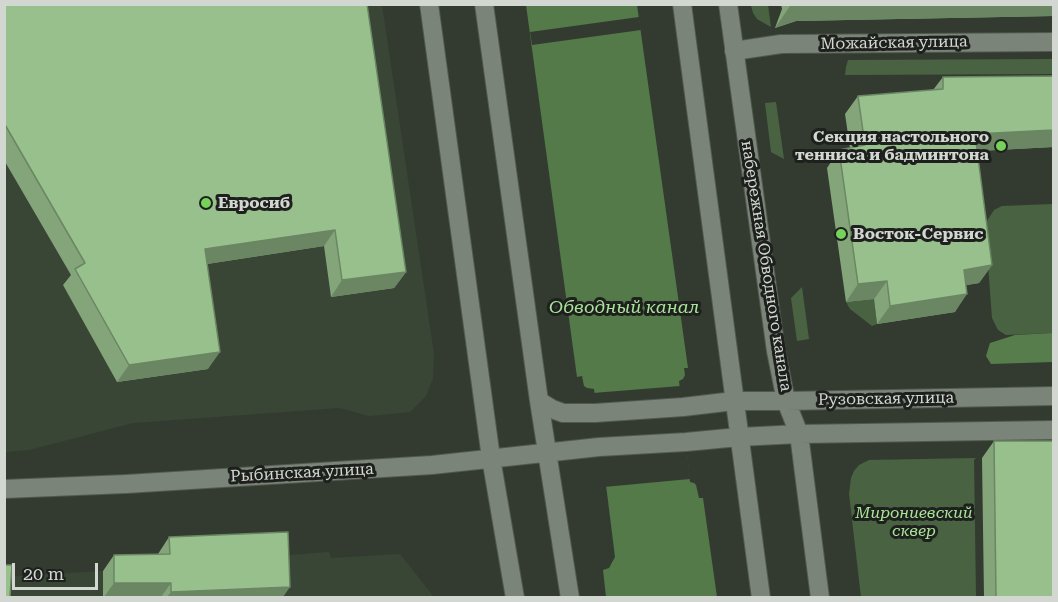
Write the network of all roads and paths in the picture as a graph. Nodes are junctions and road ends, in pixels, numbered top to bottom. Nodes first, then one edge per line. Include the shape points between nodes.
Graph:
1 (429, 4) edge
2 (484, 4) edge
3 (682, 4) edge
4 (728, 4) edge
5 (1053, 42) edge
6 (734, 51) junction
7 (1053, 396) edge
8 (539, 401) junction
9 (734, 401) junction
10 (786, 401) junction
11 (1053, 430) edge
12 (799, 434) junction
13 (739, 437) junction
14 (599, 447) joint
15 (547, 452) junction
16 (491, 458) junction
17 (4, 489) edge
18 (514, 597) edge
19 (570, 597) edge
20 (761, 597) edge
21 (820, 597) edge

1 - 16 main road
2 - 8 main road
3 - 9 main road
4 - 6 main road, набережная Обводного канала
5 - 6 main road, Можайская улица via 781,44
6 - 10 main road, набережная Обводного канала
7 - 10 main road, Рузовская улица
8 - 9 main road, Рузовская улица via 563,412 595,413
8 - 15 main road
9 - 10 main road, Рузовская улица
9 - 13 main road
10 - 12 main road, набережная Обводного канала
11 - 12 main road, Рузовская улица
12 - 13 main road, Рузовская улица
12 - 21 main road, набережная Обводного канала
13 - 14 main road, Рузовская улица
13 - 20 main road
14 - 15 main road, Рыбинская улица
15 - 16 main road, Рыбинская улица
15 - 19 main road
16 - 17 main road, Рыбинская улица via 403,467
16 - 18 main road

